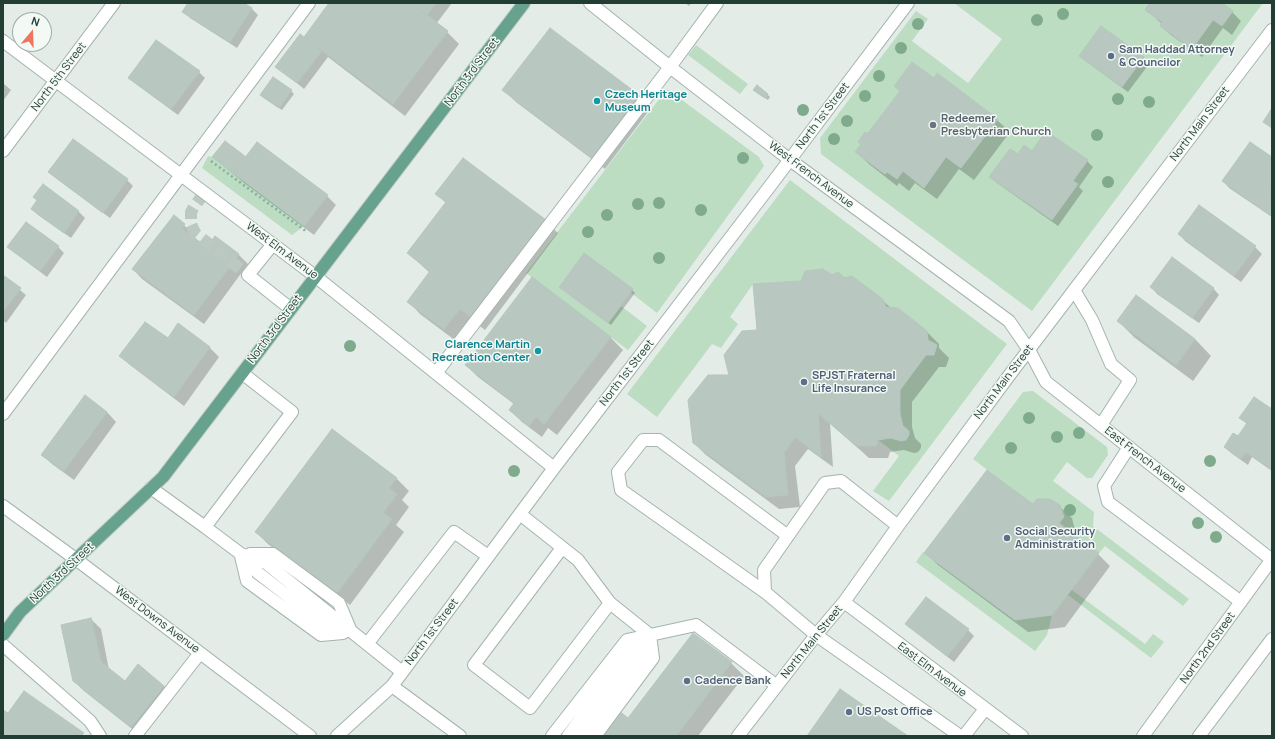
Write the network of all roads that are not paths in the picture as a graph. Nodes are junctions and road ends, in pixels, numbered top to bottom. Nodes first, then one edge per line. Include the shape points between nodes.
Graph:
1 (114, 3) edge
2 (309, 3) edge
3 (524, 3) edge
4 (590, 3) edge
5 (717, 3) edge
6 (908, 3) edge
7 (1272, 30) edge
8 (3, 41) edge
9 (670, 67) junction
10 (56, 80) junction
11 (3, 151) edge
12 (790, 160) junction
13 (181, 175) junction
14 (273, 244) junction
15 (315, 276) junction
16 (1074, 290) junction
17 (291, 309) junction
18 (1029, 350) junction
19 (242, 373) junction
20 (436, 373) junction
21 (3, 414) edge
22 (1101, 425) junction
23 (1129, 447) junction
24 (554, 468) junction
25 (151, 488) junction
26 (3, 506) edge
27 (520, 514) junction
28 (898, 526) junction
29 (205, 527) junction
30 (788, 536) junction
31 (562, 548) junction
32 (241, 554) junction
33 (488, 556) junction
34 (77, 560) junction
35 (1272, 560) edge
36 (765, 592) junction
37 (610, 602) junction
38 (844, 602) junction
39 (1241, 602) junction
40 (351, 632) junction
41 (3, 635) edge
42 (650, 635) junction
43 (816, 635) junction
44 (1272, 639) edge
45 (367, 644) junction
46 (3, 645) edge
47 (200, 653) junction
48 (402, 672) junction
49 (392, 686) junction
50 (777, 686) junction
51 (985, 709) junction
52 (100, 736) edge
53 (135, 736) edge
54 (310, 736) edge
55 (337, 736) edge
56 (460, 736) edge
57 (552, 736) edge
58 (568, 736) edge
59 (582, 736) edge
60 (595, 736) edge
61 (738, 736) edge
62 (960, 736) edge
63 (964, 736) edge
64 (1022, 736) edge
65 (1144, 736) edge
66 (1198, 736) edge

1 - 10 street, North 5th Street
2 - 13 street
3 - 15 main road, North 3rd Street
4 - 9 street, West French Avenue
5 - 9 street
6 - 12 street, North 1st Street
7 - 16 street, North Main Street
8 - 10 street, West Elm Avenue
9 - 12 street, West French Avenue
9 - 20 street
10 - 11 street, North 5th Street
10 - 13 street, West Elm Avenue
12 - 18 street, West French Avenue via 1009,321
12 - 24 street, North 1st Street
13 - 14 street, West Elm Avenue
13 - 21 street
14 - 15 street, West Elm Avenue
14 - 17 street via 248,276
15 - 17 main road, North 3rd Street
15 - 20 street, West Elm Avenue
16 - 18 street, North Main Street
16 - 22 street via 1092,320 1111,364 1130,380
17 - 19 main road, North 3rd Street
18 - 22 street, East French Avenue via 1046,382
18 - 28 street, North Main Street
19 - 25 main road, North 3rd Street via 163,477
19 - 29 street via 292,412
20 - 24 street, West Elm Avenue
22 - 23 street, East French Avenue
23 - 35 street, East French Avenue
23 - 39 street via 1104,486 1108,502
24 - 27 street, North 1st Street
25 - 29 street
25 - 34 main road, North 3rd Street
26 - 34 street, West Downs Avenue
27 - 31 street
27 - 33 street, North 1st Street
28 - 30 street via 841,480 825,483
28 - 38 street, North Main Street
29 - 32 street
30 - 36 street via 764,570
30 - 36 street via 659,440 643,440 618,472 621,490
31 - 37 street via 578,560
31 - 37 street via 474,665 530,708
32 - 40 street via 266,563
32 - 40 street via 247,581 322,635
33 - 45 street via 454,532
33 - 48 street, North 1st Street
34 - 41 main road, North 3rd Street via 20,612
34 - 47 street, West Downs Avenue
35 - 39 street, North 2nd Street
36 - 43 street
37 - 42 street
38 - 43 street, North Main Street
38 - 51 street, East Elm Avenue
39 - 65 street, North 2nd Street
40 - 45 street
42 - 50 street via 696,626
42 - 57 street via 627,640
42 - 58 street via 634,646
42 - 59 street via 643,653
42 - 60 street via 653,658
43 - 50 street, North Main Street
43 - 62 street
44 - 66 street
45 - 48 street
46 - 52 street via 90,721
47 - 53 street
47 - 54 street, West Downs Avenue
48 - 49 street, North 1st Street
49 - 55 street, North 1st Street
49 - 56 street
50 - 61 street, North Main Street
51 - 63 street
51 - 64 street, East Elm Avenue

